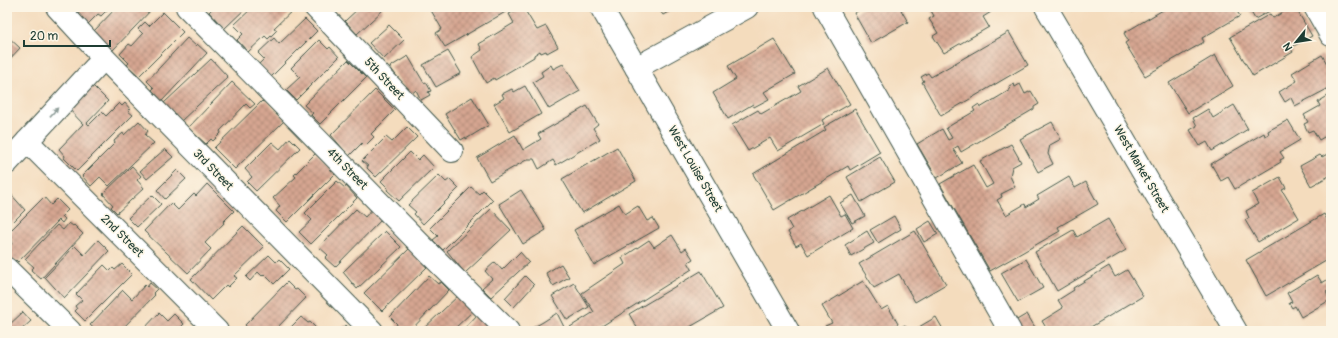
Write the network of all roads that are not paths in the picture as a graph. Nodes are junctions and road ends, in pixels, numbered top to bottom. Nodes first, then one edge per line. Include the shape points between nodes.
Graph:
1 (57, 7) edge
2 (187, 7) edge
3 (315, 7) edge
4 (601, 7) edge
5 (746, 7) edge
6 (825, 7) edge
7 (1046, 7) edge
8 (1315, 7) edge
9 (1331, 35) edge
10 (104, 58) junction
11 (636, 68) junction
12 (28, 141) junction
13 (452, 151) dead end
14 (7, 163) edge
15 (7, 269) edge
16 (70, 331) edge
17 (217, 331) edge
18 (372, 331) edge
19 (508, 331) edge
20 (788, 331) edge
21 (1010, 331) edge
22 (1236, 331) edge

1 - 10 street, 3rd Street
2 - 19 street, 4th Street
3 - 13 street, 5th Street
4 - 11 street, West Louise Street
5 - 11 street
6 - 21 street
7 - 22 street, West Market Street
8 - 9 street
12 -> 10 street
10 - 18 street, 3rd Street
11 - 20 street, West Louise Street
12 - 14 street
12 - 17 street, 2nd Street
15 - 16 street

